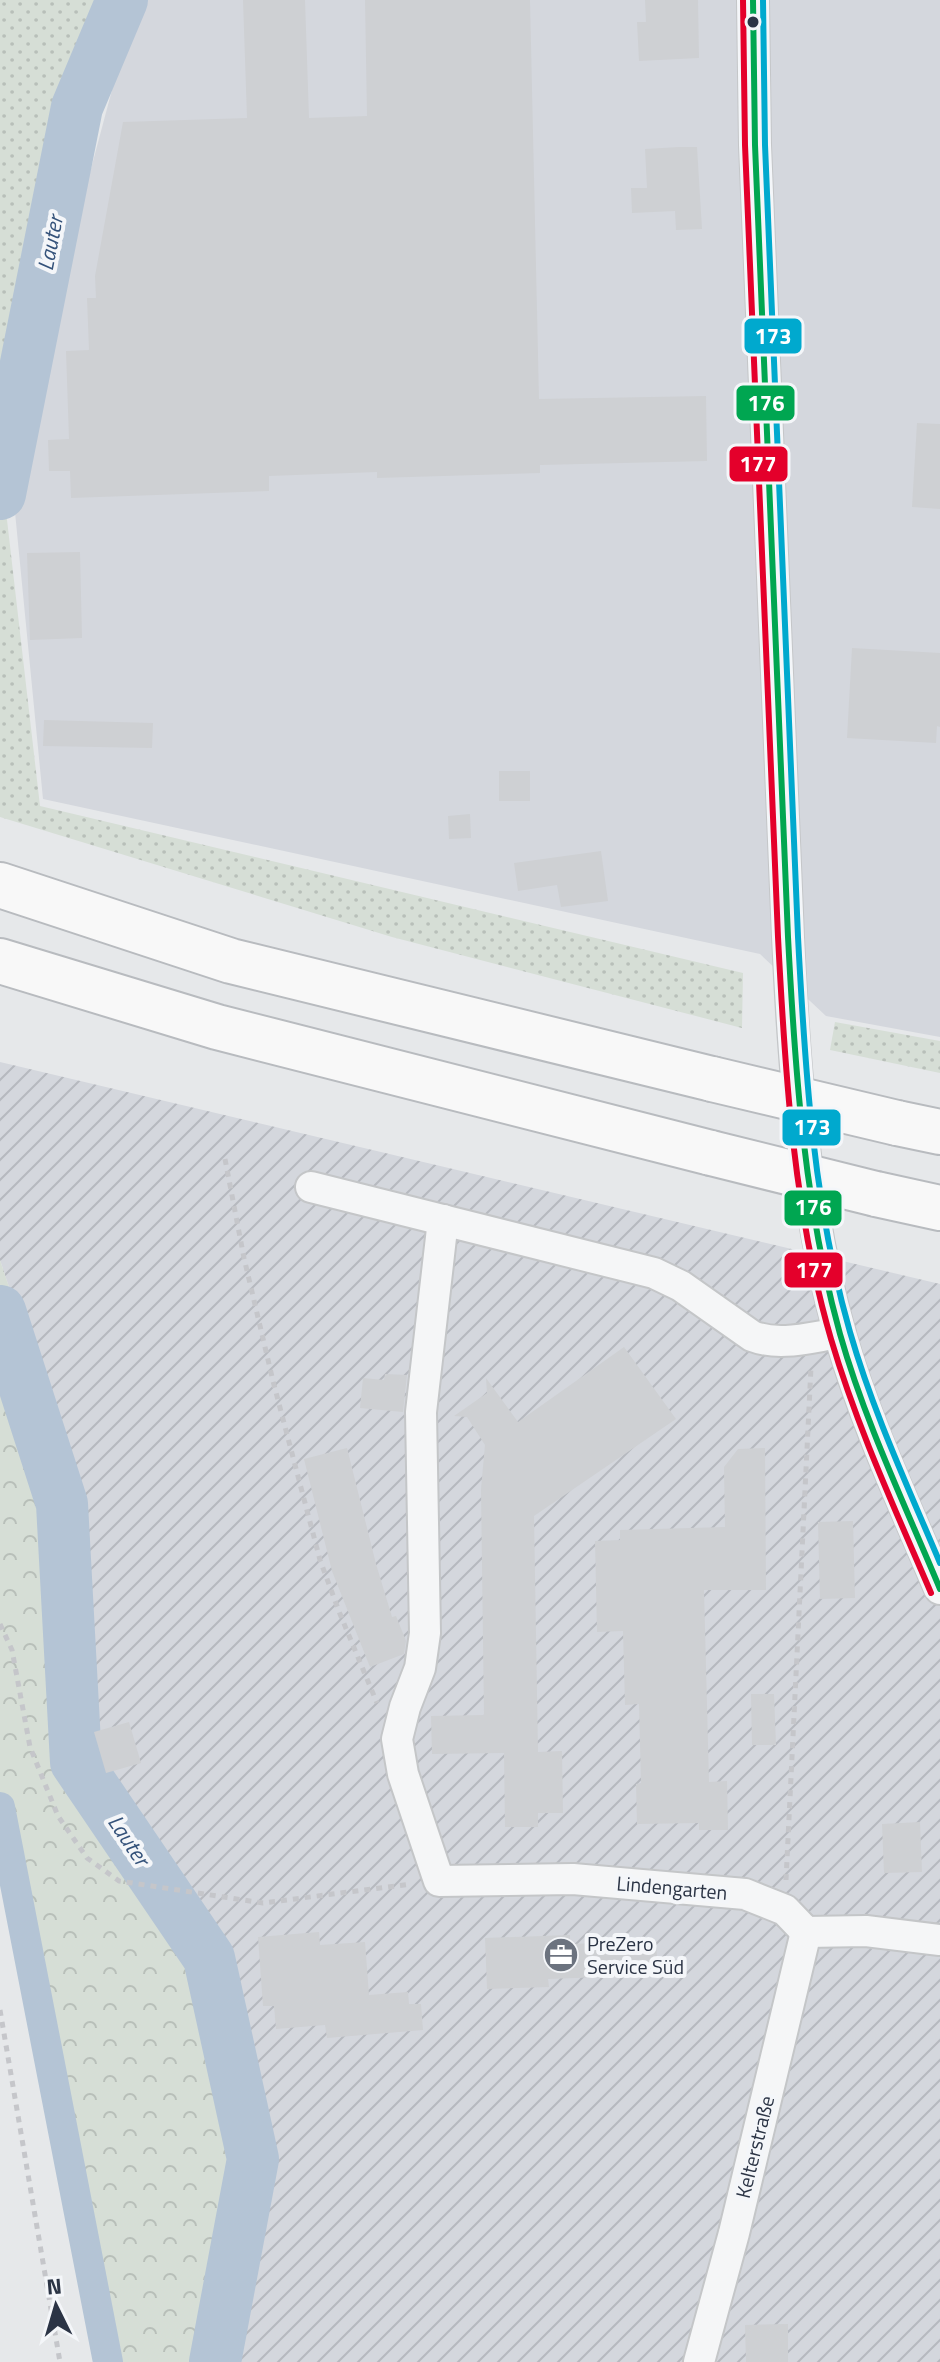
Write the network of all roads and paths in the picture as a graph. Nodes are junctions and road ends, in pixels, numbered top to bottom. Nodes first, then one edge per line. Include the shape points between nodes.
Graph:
1 (753, 0) edge
2 (0, 885) edge
3 (0, 961) edge
4 (940, 1132) edge
5 (225, 1159) dead end
6 (311, 1187) dead end
7 (940, 1208) edge
8 (443, 1220) junction
9 (840, 1333) junction
10 (940, 1589) edge
11 (0, 1624) edge
12 (399, 1751) junction
13 (439, 1881) junction
14 (785, 1910) junction
15 (806, 1932) junction
16 (940, 1940) edge
17 (0, 2010) edge
18 (60, 2362) edge
19 (699, 2362) edge

1 - 9 street via 791,1005 802,1131
2 - 4 highway, bridge via 231,961
3 - 7 highway, bridge via 217,1027
5 - 12 path via 273,1381 320,1560
6 - 8 street
8 - 9 street via 654,1273 765,1341
8 - 12 street via 421,1412 425,1633 420,1668 397,1739
9 - 10 street via 867,1416
9 - 14 path via 809,1369
11 - 13 path via 12,1650 30,1747 58,1816 87,1858 119,1881 263,1903
12 - 13 street
13 - 14 street, Lindengarten via 573,1879 745,1894
14 - 15 street, Lindengarten
15 - 16 street via 866,1931
15 - 19 street, Kelterstraße
17 - 18 path

